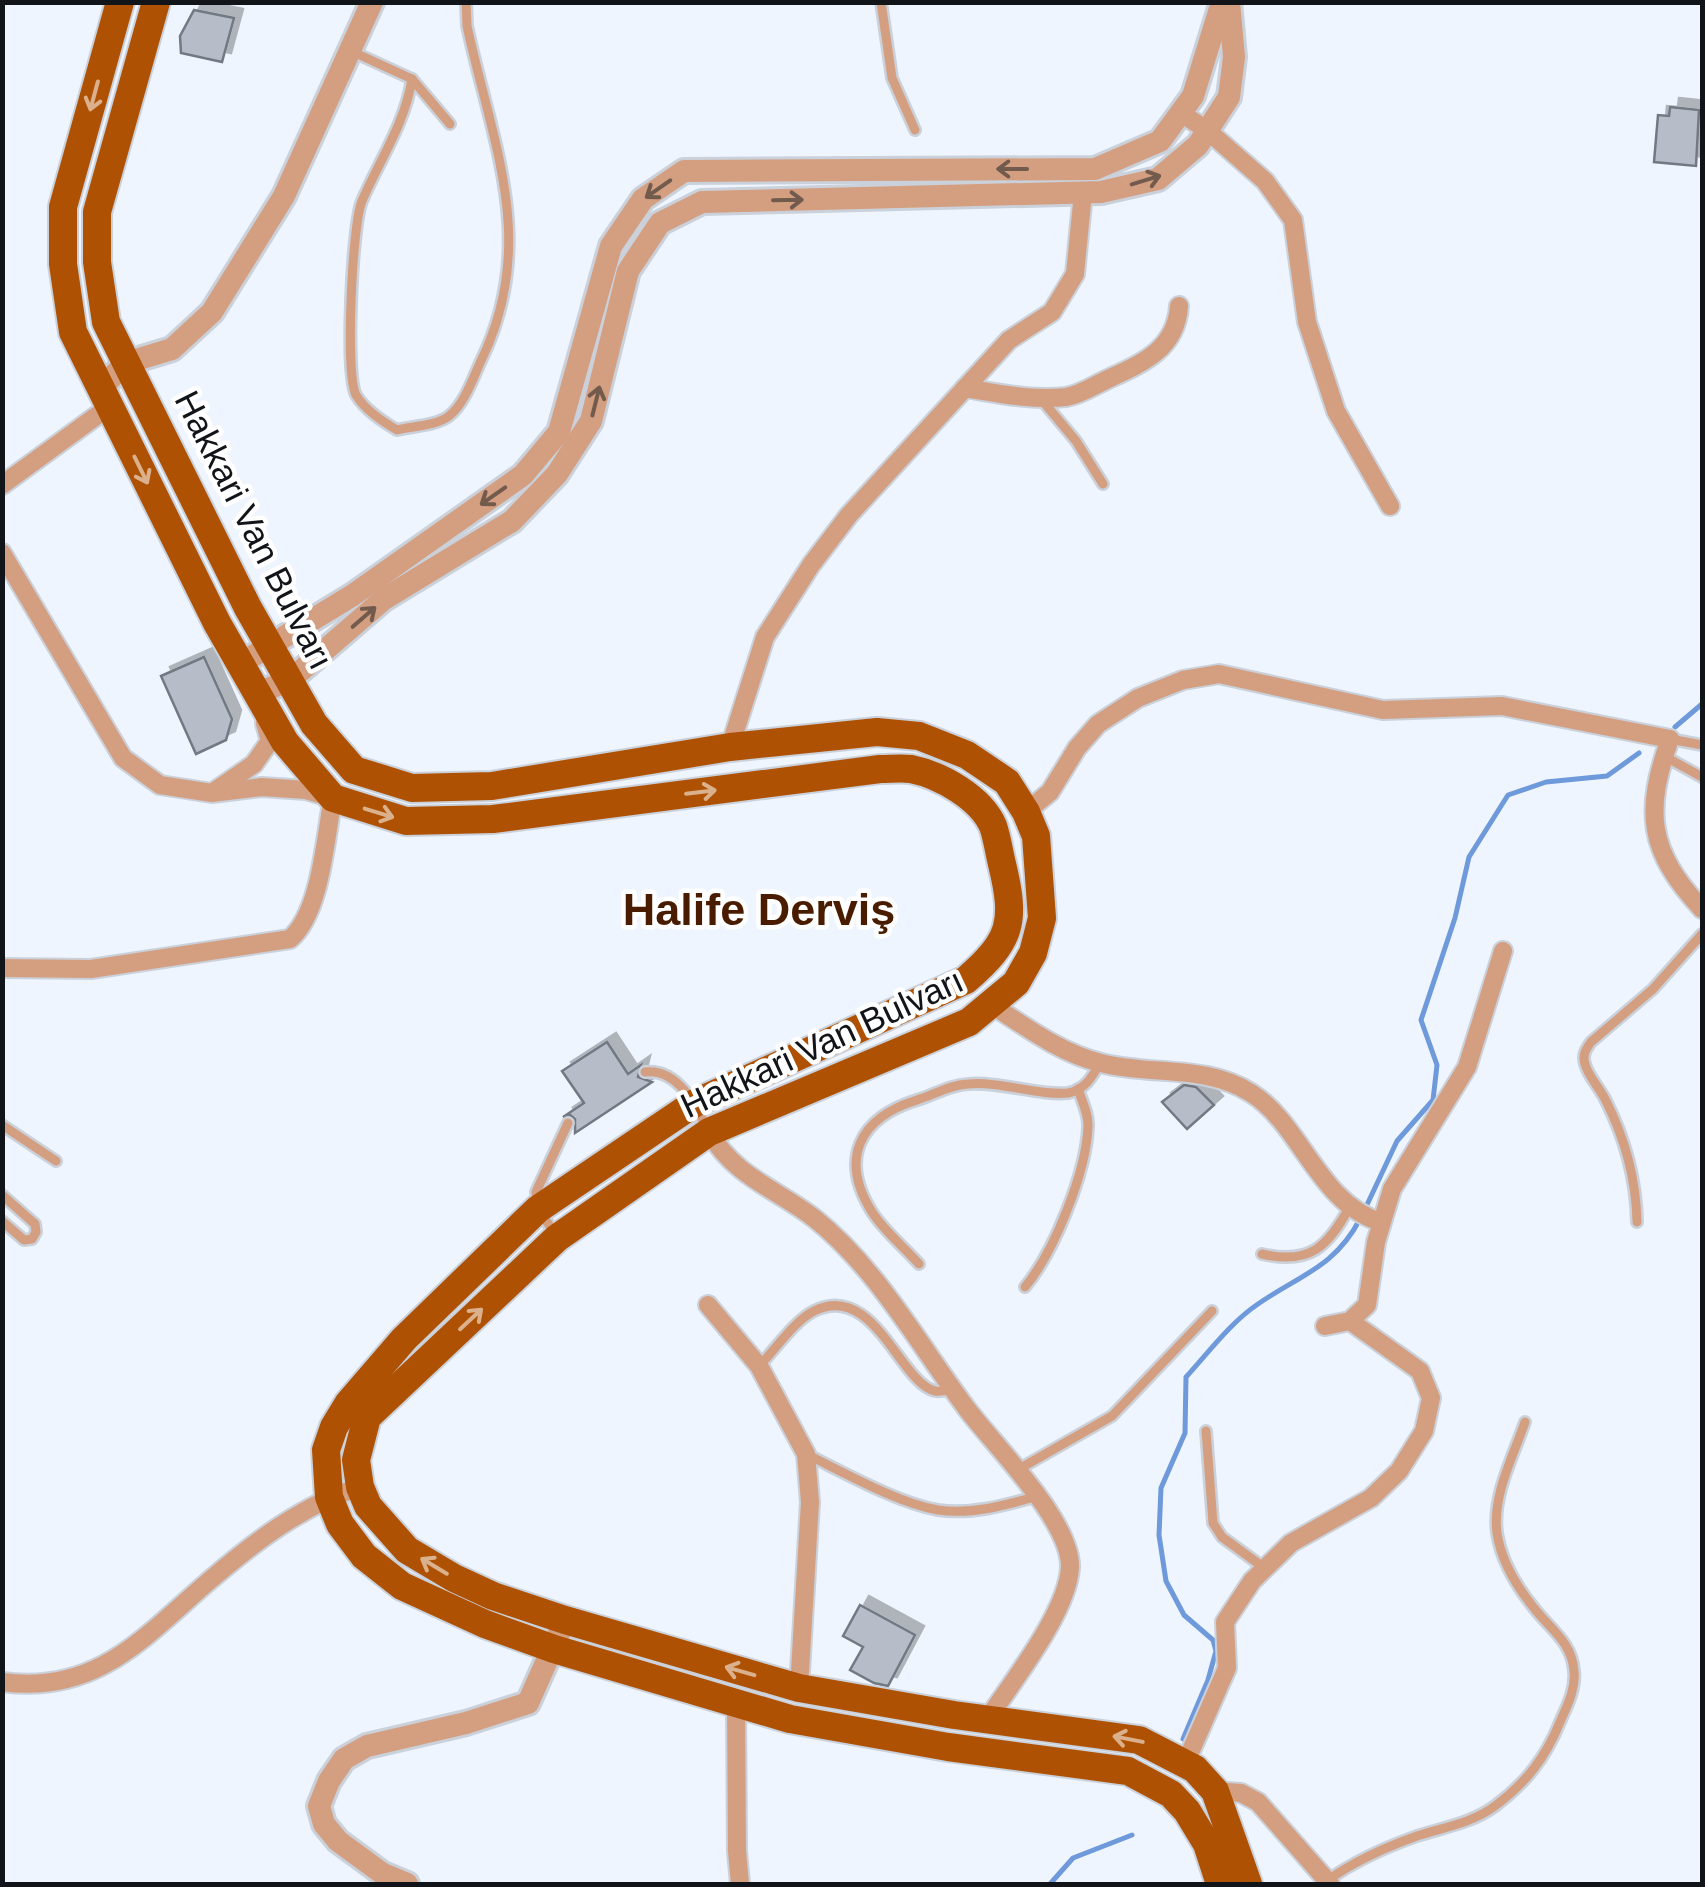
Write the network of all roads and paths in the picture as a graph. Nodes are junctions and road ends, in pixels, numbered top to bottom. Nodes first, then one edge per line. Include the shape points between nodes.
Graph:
1 (120, 2) edge
2 (156, 2) edge
3 (372, 2) edge
4 (466, 2) edge
5 (881, 2) edge
6 (1226, 2) edge
7 (349, 50) junction
8 (412, 80) junction
9 (1181, 113) junction
10 (450, 124) dead end
11 (915, 130) dead end
12 (1208, 131) junction
13 (1083, 192) junction
14 (1178, 306) dead end
15 (126, 364) junction
16 (964, 388) junction
17 (105, 397) junction
18 (1040, 397) junction
19 (1103, 484) dead end
20 (2, 485) edge
21 (1390, 506) dead end
22 (2, 553) edge
23 (268, 644) junction
24 (240, 664) junction
25 (289, 681) junction
26 (257, 694) junction
27 (1702, 745) edge
28 (730, 747) junction
29 (1667, 748) junction
30 (1702, 777) edge
31 (212, 793) junction
32 (333, 798) junction
33 (1026, 812) junction
34 (1702, 909) edge
35 (1702, 934) edge
36 (1504, 952) dead end
37 (2, 968) edge
38 (992, 1005) junction
39 (1100, 1063) junction
40 (645, 1072) dead end
41 (1078, 1089) junction
42 (695, 1103) junction
43 (568, 1123) dead end
44 (2, 1125) edge
45 (709, 1132) junction
46 (56, 1160) dead end
47 (2, 1195) edge
48 (538, 1209) junction
49 (1364, 1214) junction
50 (2, 1221) edge
51 (1636, 1222) dead end
52 (557, 1238) junction
53 (1262, 1254) dead end
54 (919, 1264) dead end
55 (1025, 1287) dead end
56 (708, 1305) dead end
57 (1212, 1311) dead end
58 (1350, 1322) junction
59 (1326, 1326) dead end
60 (760, 1366) junction
61 (953, 1390) junction
62 (1525, 1422) dead end
63 (1206, 1431) dead end
64 (806, 1454) junction
65 (1016, 1470) junction
66 (360, 1487) junction
67 (329, 1496) junction
68 (1038, 1496) junction
69 (1264, 1567) junction
70 (564, 1620) junction
71 (554, 1649) junction
72 (2, 1682) edge
73 (799, 1688) junction
74 (736, 1704) junction
75 (987, 1720) junction
76 (1186, 1764) junction
77 (1215, 1791) junction
78 (1187, 1811) junction
79 (1328, 1883) edge
80 (407, 1884) edge
81 (740, 1884) edge
82 (1220, 1884) edge
83 (1248, 1884) edge

1 -> 17 main road, Hakkari Van Bulvarı via 63,208 62,264 72,332
2 - 15 main road, Hakkari Van Bulvarı via 97,212 106,322
3 - 7 street
4 - 8 lane via 466,26 506,187 506,291 462,401 448,418 397,430 354,393 352,286 360,204
5 - 11 lane via 892,78
6 - 9 street
6 - 12 street via 1234,56 1229,97
7 - 8 lane
7 - 15 street via 284,196 212,312 172,349
8 - 10 lane
9 - 12 street
9 -> 23 street via 1160,141 1095,168 684,171 643,199 611,246 558,432 523,475 354,595
13 -> 12 street via 1158,179
12 - 21 street via 1265,181 1293,220 1307,322 1336,411
13 - 16 street via 1075,274 1052,312 1008,340
25 -> 13 street via 384,599 512,521 556,474 591,421 628,270 660,223 702,202
14 - 18 street via 1169,341 1138,367 1068,397
15 - 17 street
15 - 23 main road, Hakkari Van Bulvarı
16 - 18 street
16 - 28 street via 849,515 764,637
17 - 20 street
17 -> 24 main road, Hakkari Van Bulvarı
18 - 19 lane
22 - 31 street via 122,758 160,785
23 - 24 street
23 - 25 main road, Hakkari Van Bulvarı
24 - 26 main road, Hakkari Van Bulvarı
25 - 26 street
25 - 28 main road, Hakkari Van Bulvarı via 314,724 354,770 412,788 492,786
26 - 31 street via 270,741 254,764
26 - 32 main road, Hakkari Van Bulvarı via 285,742
27 - 29 lane
28 - 33 main road, Hakkari Van Bulvarı via 877,732 919,736 967,755 1007,782
29 - 30 lane
29 - 33 street via 1502,706 1383,710 1220,674 1138,698 1098,724 1050,792
29 - 34 street via 1654,793 1655,832
31 - 32 street via 262,787
32 - 37 street via 315,892 304,926 290,938 91,969
32 -> 42 main road, Hakkari Van Bulvarı via 406,821 493,819 912,769 974,801 992,824 1011,902 994,955 942,993
33 - 38 main road, Hakkari Van Bulvarı via 1036,836 1042,918 1016,983
35 - 51 lane via 1654,990 1584,1052 1628,1155
36 - 49 street via 1467,1067 1392,1189
38 - 39 street via 1057,1046
38 - 45 main road, Hakkari Van Bulvarı via 969,1022
39 - 41 lane
39 - 49 street via 1193,1074 1249,1091
40 - 42 lane via 666,1075
41 - 54 lane via 960,1084 897,1108 866,1129 856,1158 860,1188 874,1215
41 - 55 lane via 1089,1125 1076,1183 1052,1246
42 - 45 lane
42 - 48 main road, Hakkari Van Bulvarı
43 - 48 lane via 536,1192
44 - 46 lane
45 - 52 main road, Hakkari Van Bulvarı
45 - 61 street via 743,1173 813,1218 857,1262
47 - 50 lane via 36,1232 24,1240
48 - 52 lane
48 - 67 main road, Hakkari Van Bulvarı via 404,1339 348,1404 326,1450
49 - 53 lane via 1317,1249 1288,1258
49 - 58 street via 1372,1263 1369,1298
66 -> 52 main road, Hakkari Van Bulvarı via 356,1460 367,1417
56 - 60 street
57 - 65 lane via 1112,1416
58 - 59 street
58 - 69 street via 1420,1371 1431,1398 1424,1431 1399,1471 1371,1498 1306,1533
60 - 61 lane via 810,1312 832,1304 857,1311 922,1382 935,1391
60 - 64 street
61 - 65 street
62 - 79 lane via 1496,1522 1525,1597 1573,1660 1573,1691 1549,1748 1512,1793 1472,1820 1375,1853
63 - 69 lane via 1213,1523
64 - 68 lane via 938,1510 989,1510
64 - 73 street via 810,1502
65 - 68 street
66 - 67 street
70 -> 66 main road via 467,1584 407,1550 384,1528
67 - 71 main road, Hakkari Van Bulvarı via 364,1556 402,1586
67 - 72 street via 101,1666 63,1683
68 - 75 street via 1067,1549 1068,1579 1041,1640
69 - 76 street via 1225,1622 1227,1668
70 - 71 street
73 -> 70 main road
71 - 74 main road, Hakkari Van Bulvarı
71 - 80 street via 528,1703 367,1746 344,1759 329,1781 318,1806 324,1824 368,1863
73 - 75 main road
74 - 78 main road, Hakkari Van Bulvarı via 930,1744 1128,1771 1171,1794
74 - 81 street
76 -> 75 main road via 1139,1740
76 - 77 main road
77 - 78 main road
77 - 79 street via 1241,1792 1258,1802
77 - 83 main road
78 - 82 main road, Hakkari Van Bulvarı

